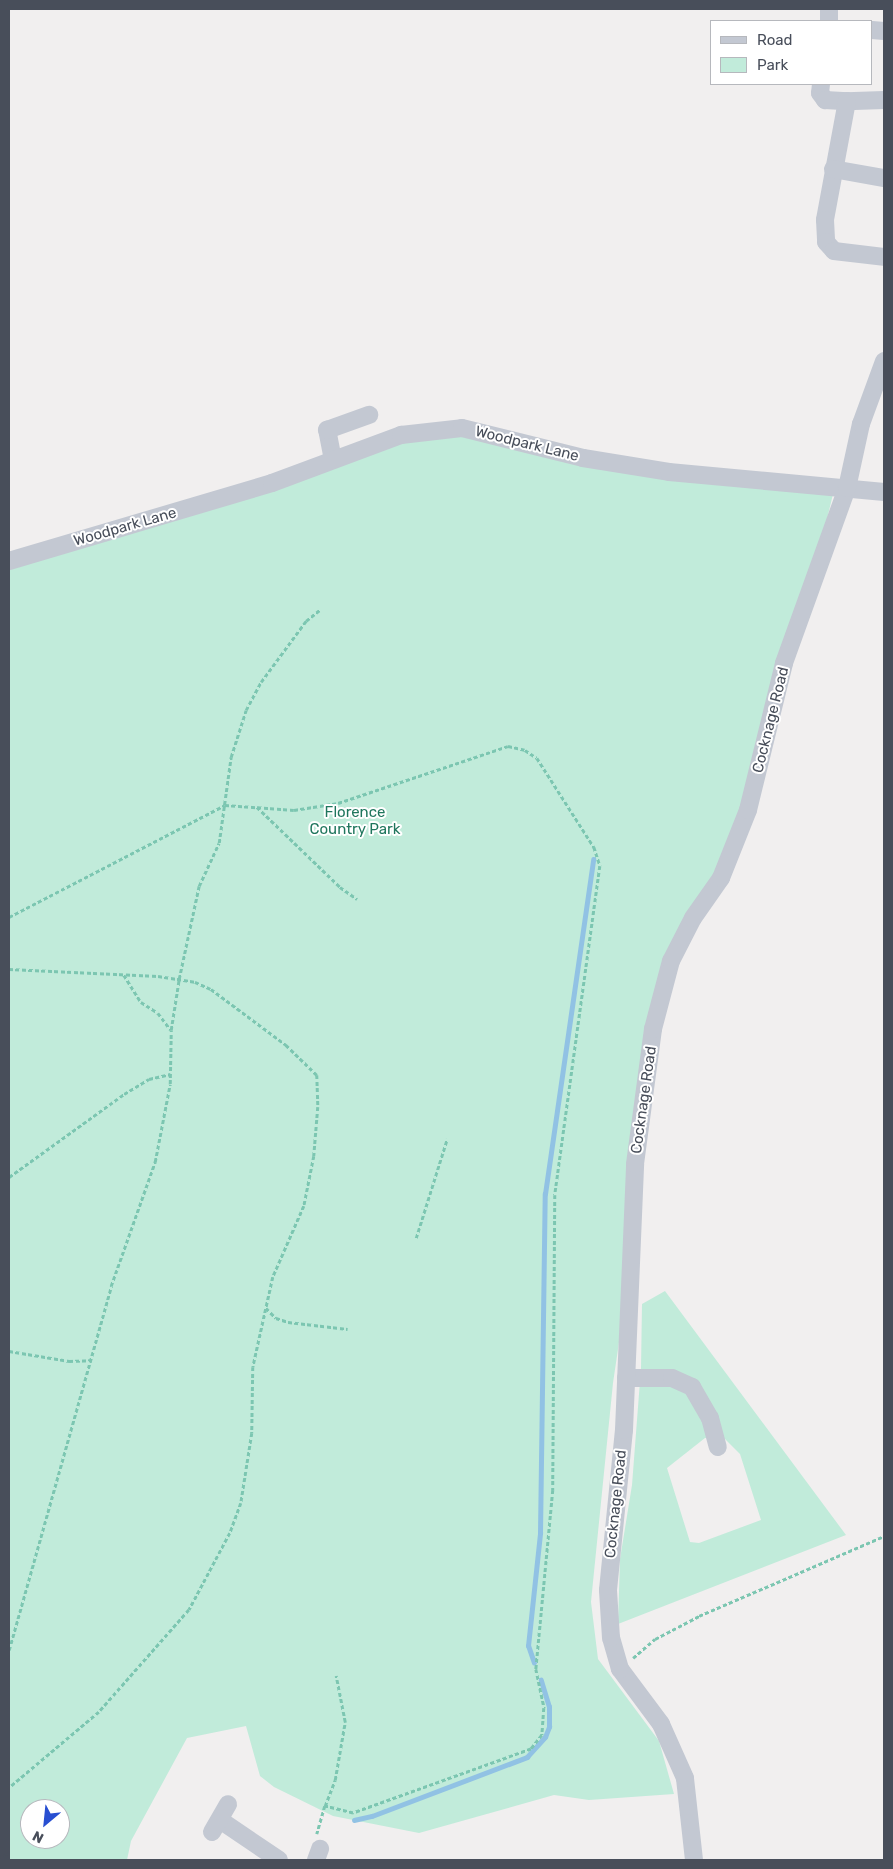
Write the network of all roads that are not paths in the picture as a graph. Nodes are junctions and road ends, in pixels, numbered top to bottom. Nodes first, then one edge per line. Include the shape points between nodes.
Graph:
1 (821, 85) edge
2 (884, 100) edge
3 (847, 101) junction
4 (833, 169) junction
5 (884, 178) edge
6 (884, 257) edge
7 (884, 361) edge
8 (369, 415) dead end
9 (333, 460) junction
10 (847, 488) junction
11 (884, 492) edge
12 (9, 560) edge
13 (626, 1378) junction
14 (718, 1447) dead end
15 (220, 1819) dead end
16 (279, 1860) edge
17 (694, 1860) edge

1 - 3 street via 820,93 825,100
2 - 3 street
3 - 4 street
4 - 5 street
4 - 6 street via 825,220 828,247 845,254
7 - 10 street, Cocknage Road via 861,424
8 - 9 street via 328,430
9 - 10 street, Woodpark Lane via 401,435 462,428 583,458 669,472
9 - 12 street, Woodpark Lane via 166,516
10 - 11 street, Woodpark Lane
10 - 13 street, Cocknage Road via 784,663 748,810 720,878 693,918 671,961 653,1029 635,1164
13 - 14 street via 672,1378 692,1387 710,1418
13 - 17 street, Cocknage Road via 608,1590 611,1638 620,1669 661,1724 685,1778
15 - 16 street

